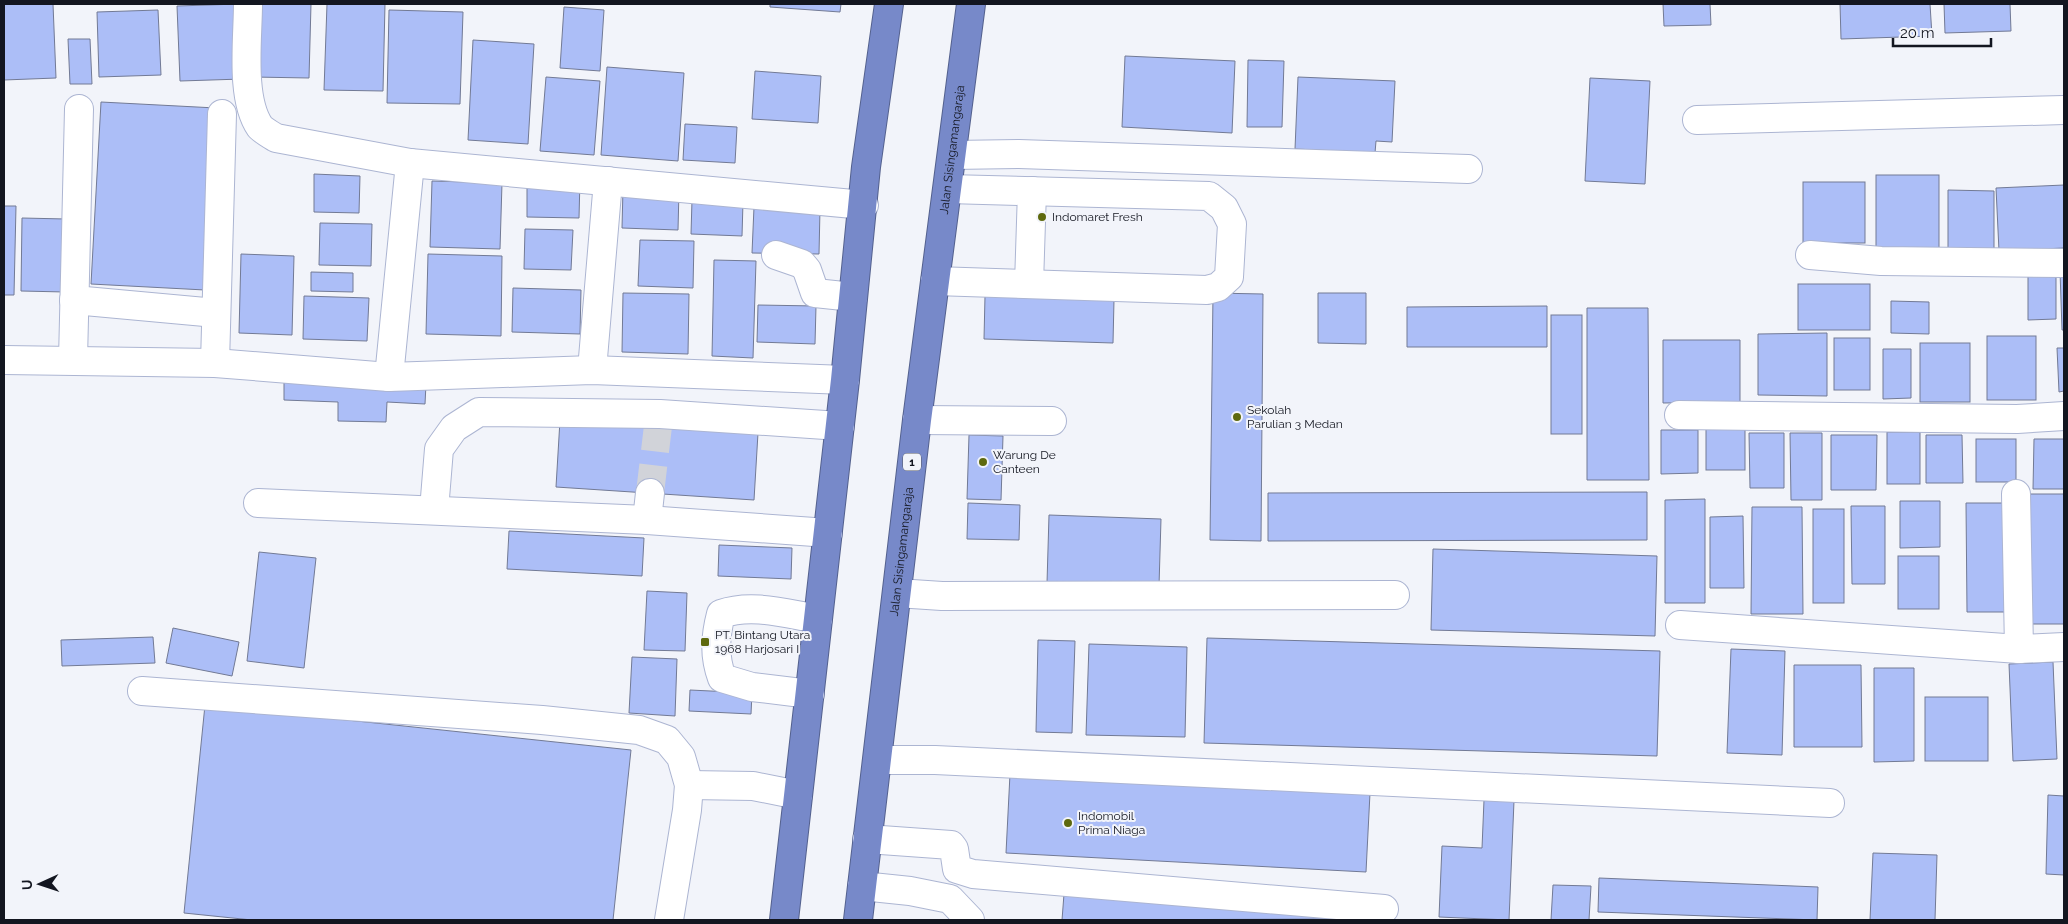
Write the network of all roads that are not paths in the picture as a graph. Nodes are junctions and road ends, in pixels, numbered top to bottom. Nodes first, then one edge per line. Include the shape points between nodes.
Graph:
1 (248, 4) edge
2 (889, 4) edge
3 (972, 4) edge
4 (79, 109) dead end
5 (2064, 110) edge
6 (222, 114) dead end
7 (1698, 120) dead end
8 (952, 155) junction
9 (410, 163) junction
10 (1468, 169) dead end
11 (608, 182) junction
12 (948, 189) junction
13 (1032, 191) junction
14 (864, 205) junction
15 (776, 255) dead end
16 (1810, 255) dead end
17 (2064, 263) edge
18 (935, 281) junction
19 (1029, 284) junction
20 (853, 297) junction
21 (74, 300) junction
22 (216, 313) junction
23 (4, 360) edge
24 (73, 360) junction
25 (215, 363) junction
26 (592, 370) junction
27 (389, 377) junction
28 (845, 380) junction
29 (1678, 415) dead end
30 (2064, 416) edge
31 (917, 420) junction
32 (1052, 421) dead end
33 (840, 426) junction
34 (650, 493) tunnel mouth
35 (2016, 494) dead end
36 (258, 503) dead end
37 (434, 510) junction
38 (647, 520) junction
39 (828, 533) junction
40 (897, 593) junction
41 (1395, 595) dead end
42 (818, 619) junction
43 (1680, 625) dead end
44 (2064, 647) edge
45 (2019, 648) junction
46 (142, 691) dead end
47 (810, 694) junction
48 (878, 760) junction
49 (689, 785) junction
50 (798, 795) junction
51 (1830, 804) dead end
52 (867, 839) junction
53 (862, 886) junction
54 (1384, 909) dead end
55 (668, 920) edge
56 (784, 920) edge
57 (858, 920) edge
58 (970, 920) edge

1 - 9 street via 247,78 252,109 261,128 276,138
2 - 14 highway via 866,167
3 - 8 highway, Jalan Sisingamangaraja / 1
4 - 21 street
5 - 7 street
6 - 22 street
8 - 10 street via 1019,154
8 - 12 highway, Jalan Sisingamangaraja / 1
9 - 11 street
9 - 27 street
11 - 14 street
11 - 26 street
12 - 13 street
12 - 18 highway, Jalan Sisingamangaraja / 1
13 - 19 street
13 - 19 street via 1209,196 1224,208 1232,224 1229,277 1218,287 1207,290
14 - 20 highway
15 - 20 street via 802,264 815,293
16 - 17 street via 1881,261
18 - 19 street
18 - 31 highway, Jalan Sisingamangaraja / 1
20 - 28 highway
21 - 22 street
21 - 24 street
22 - 25 street
23 - 24 street
24 - 25 street
25 - 27 street
26 - 27 street
26 - 28 street
28 - 33 highway
29 - 30 street via 2017,419
31 - 32 street
31 - 40 highway, Jalan Sisingamangaraja / 1
33 - 37 street via 479,412 454,428 439,449
33 - 39 highway
34 - 38 street
35 - 45 street
36 - 37 street
37 - 38 street
38 - 39 street
39 - 42 highway
40 - 41 street via 942,596
40 - 48 highway, Jalan Sisingamangaraja / 1
42 - 47 highway
42 - 47 street via 768,610 732,610 721,614 719,624 716,660 722,678 752,687
43 - 45 street
44 - 45 street
46 - 49 street via 639,730 666,740 682,757
47 - 50 highway
48 - 51 street via 935,760
48 - 52 highway, Jalan Sisingamangaraja / 1
49 - 50 street via 754,786
49 - 55 street
50 - 56 highway
52 - 53 highway, Jalan Sisingamangaraja / 1
52 - 54 street via 951,845 956,869 974,874
53 - 57 highway, Jalan Sisingamangaraja / 1
53 - 58 street via 950,899

